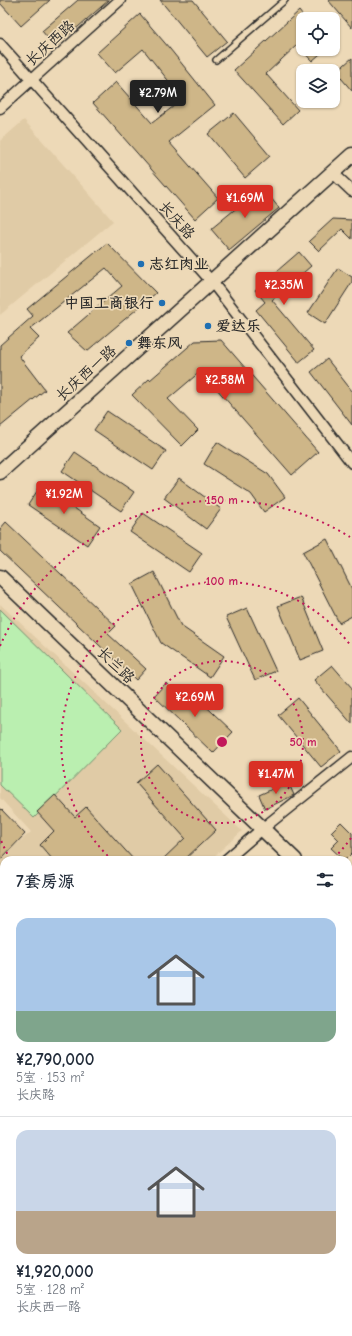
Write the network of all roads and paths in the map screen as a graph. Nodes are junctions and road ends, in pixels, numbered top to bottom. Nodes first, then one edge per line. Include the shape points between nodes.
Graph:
1 (120, 0) edge
2 (285, 0) edge
3 (0, 44) edge
4 (216, 60) dead end
5 (31, 80) junction
6 (0, 108) edge
7 (352, 155) edge
8 (333, 173) junction
9 (352, 191) edge
10 (212, 282) junction
11 (352, 463) edge
12 (0, 472) edge
13 (0, 577) edge
14 (352, 757) edge
15 (262, 829) junction
16 (231, 856) edge
17 (291, 856) edge

1 - 5 street, 长庆西路
2 - 4 lane
3 - 5 street, 长庆路
5 - 6 street, 长庆西路
5 - 10 street, 长庆路
7 - 8 main road, 长庆西一路
8 - 9 street
8 - 10 main road, 长庆西一路
10 - 11 street, 长庆路
10 - 12 main road, 长庆西一路
13 - 15 main road, 长兰路
14 - 15 street
15 - 16 street
15 - 17 main road, 长兰路

